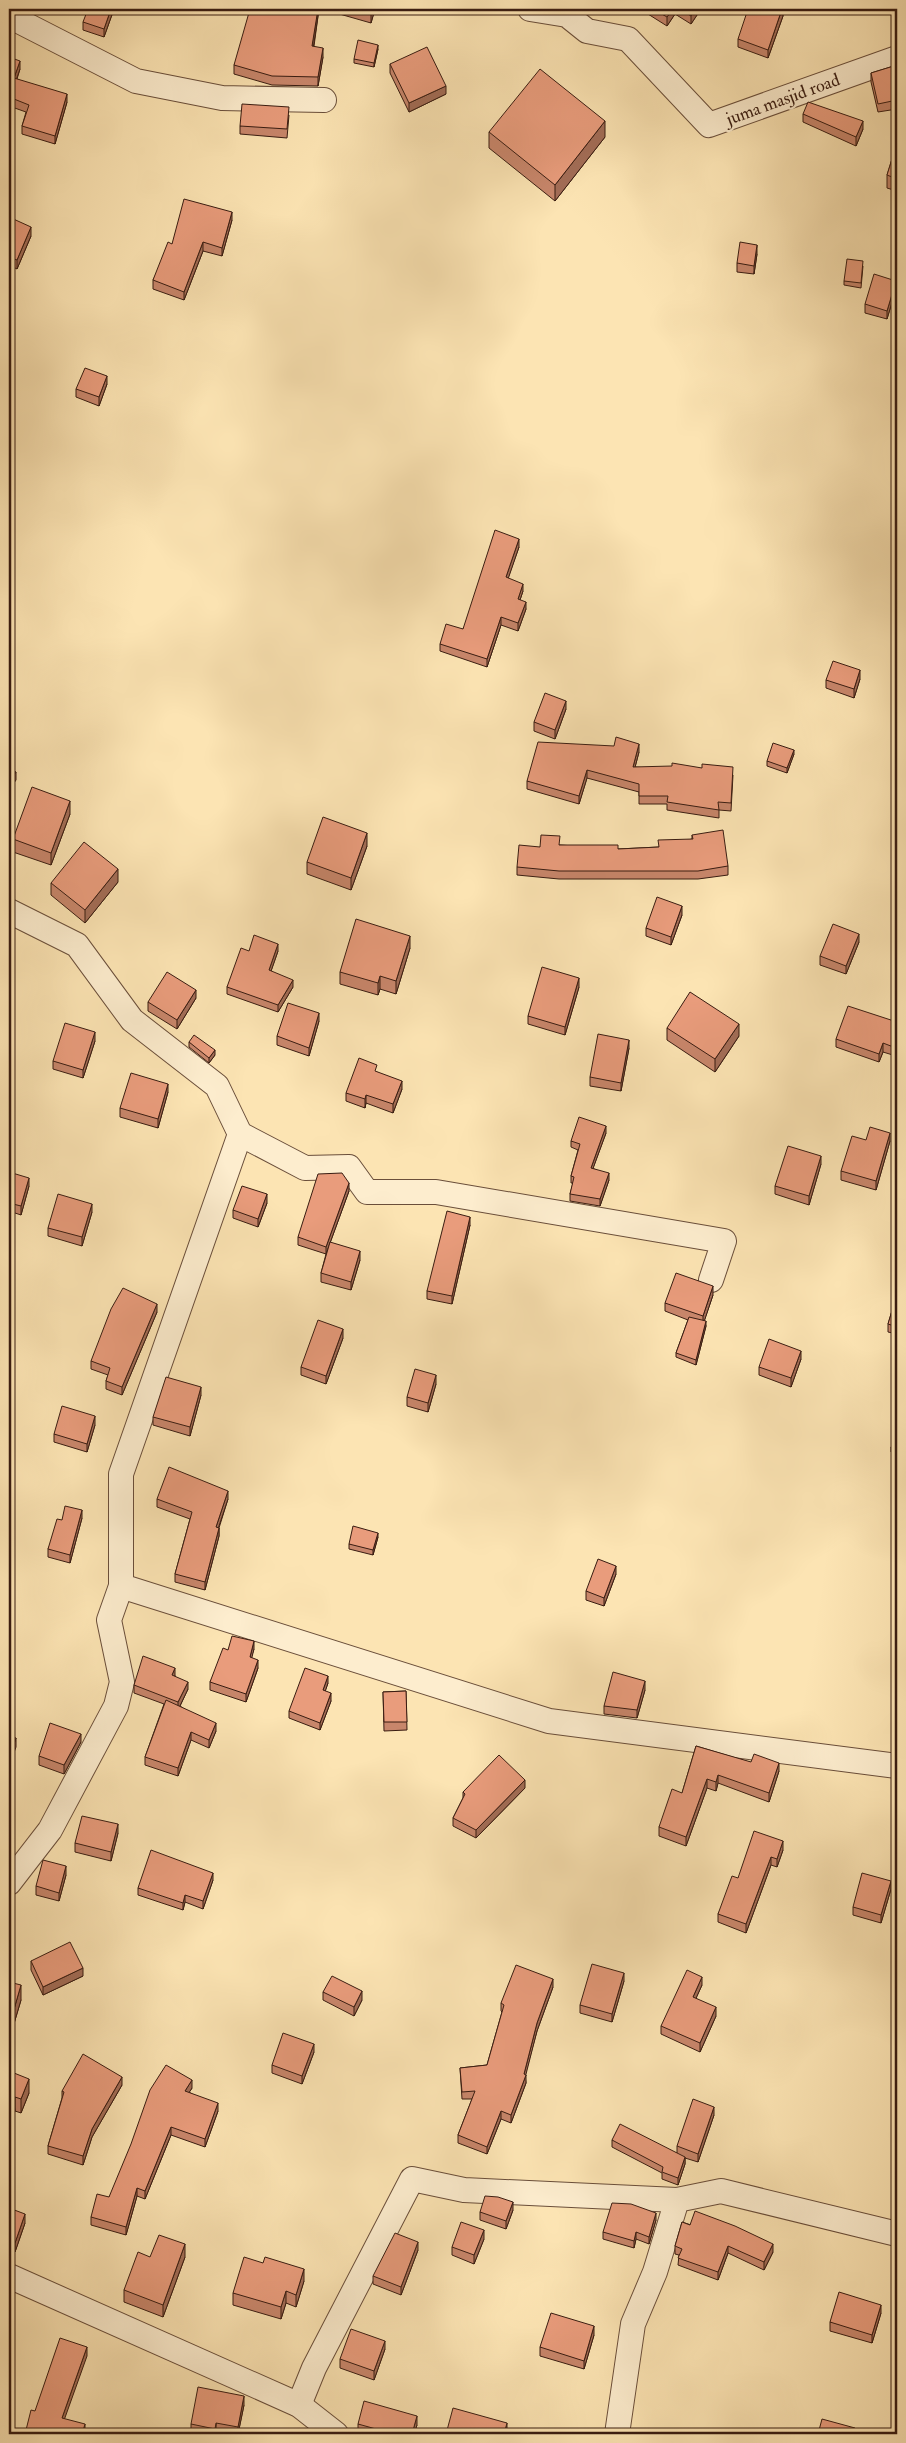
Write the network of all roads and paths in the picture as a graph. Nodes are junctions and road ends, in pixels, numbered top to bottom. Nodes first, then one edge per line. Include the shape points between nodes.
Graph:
1 (530, 9) edge
2 (9, 16) edge
3 (897, 58) edge
4 (324, 100) dead end
5 (9, 911) edge
6 (240, 1134) junction
7 (711, 1280) dead end
8 (121, 1586) junction
9 (897, 1766) edge
10 (9, 1883) edge
11 (677, 2200) junction
12 (897, 2234) edge
13 (9, 2276) edge
14 (299, 2405) junction
15 (336, 2434) edge
16 (617, 2434) edge

1 - 3 street, juma masjid road via 567,15 587,31 628,39 709,126
2 - 4 street via 136,81 222,98
5 - 6 street via 77,944 132,1020 217,1086
6 - 7 street via 305,1168 349,1167 367,1192 436,1192 724,1242
6 - 8 street via 121,1474
8 - 9 street via 548,1721
8 - 10 street via 110,1620 122,1682 116,1706 50,1830
11 - 12 street via 721,2190
11 - 14 street via 464,2190 412,2179 314,2368
11 - 16 street via 655,2272 633,2324
13 - 14 street
14 - 15 street

